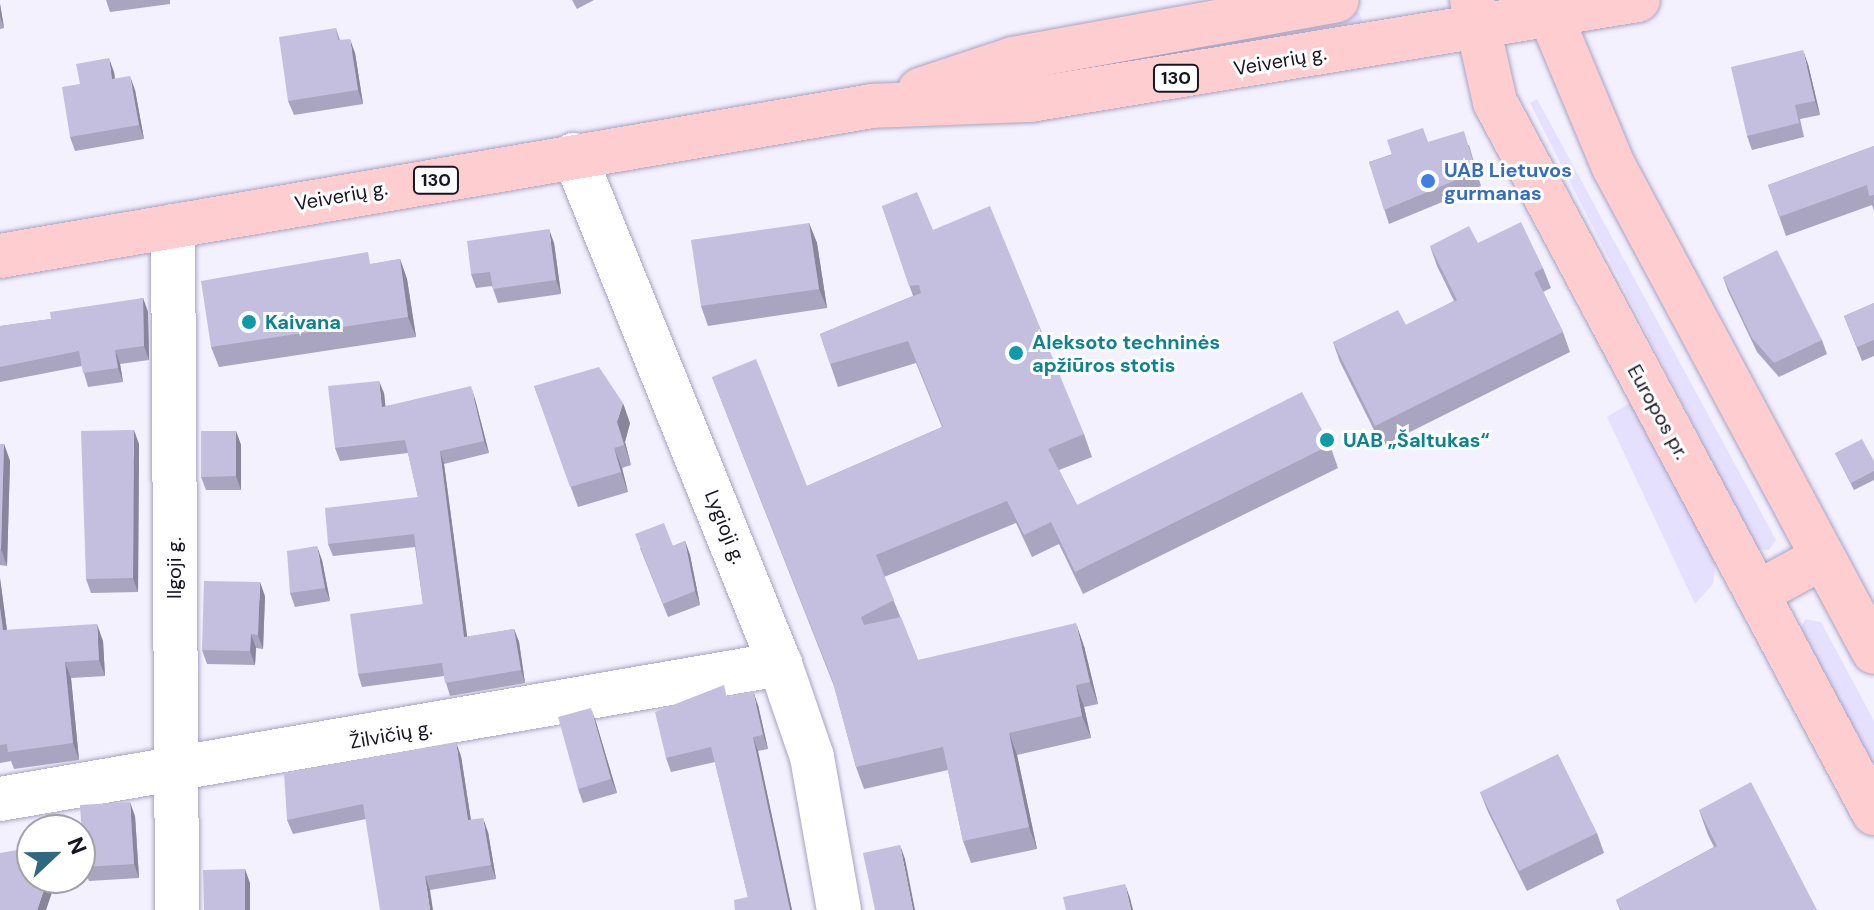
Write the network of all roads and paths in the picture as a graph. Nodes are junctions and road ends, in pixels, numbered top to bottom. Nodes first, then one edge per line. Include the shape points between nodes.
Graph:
1 (1337, 0) edge
2 (1638, 0) edge
3 (1547, 7) edge
4 (1475, 13) edge
5 (872, 106) junction
6 (574, 155) junction
7 (173, 226) junction
8 (0, 256) edge
9 (1823, 557) junction
10 (1757, 593) junction
11 (1874, 652) edge
12 (780, 664) junction
13 (174, 773) junction
14 (0, 799) edge
15 (1874, 813) edge
16 (177, 910) edge
17 (839, 910) edge

1 - 5 main road, Veiverių g. / 130 via 1013,59
2 - 3 main road, Veiverių g. / 130
3 - 4 main road, Veiverių g. / 130
3 - 9 main road via 1614,167
4 - 5 main road, Veiverių g. / 130 via 1030,100
4 - 10 main road, Europos pr. via 1508,129
5 - 6 main road, Veiverių g. / 130
6 - 7 main road, Veiverių g. / 130
6 - 12 street, Lygioji g.
7 - 8 main road, Veiverių g. / 130
7 - 13 street, Ilgoji g.
9 - 10 main road
9 - 11 main road
10 - 15 main road, Europos pr.
12 - 13 street, Žilvičių g.
12 - 17 street, Lygioji g. via 812,757
13 - 14 street, Žilvičių g.
13 - 16 street, Ilgoji g.

